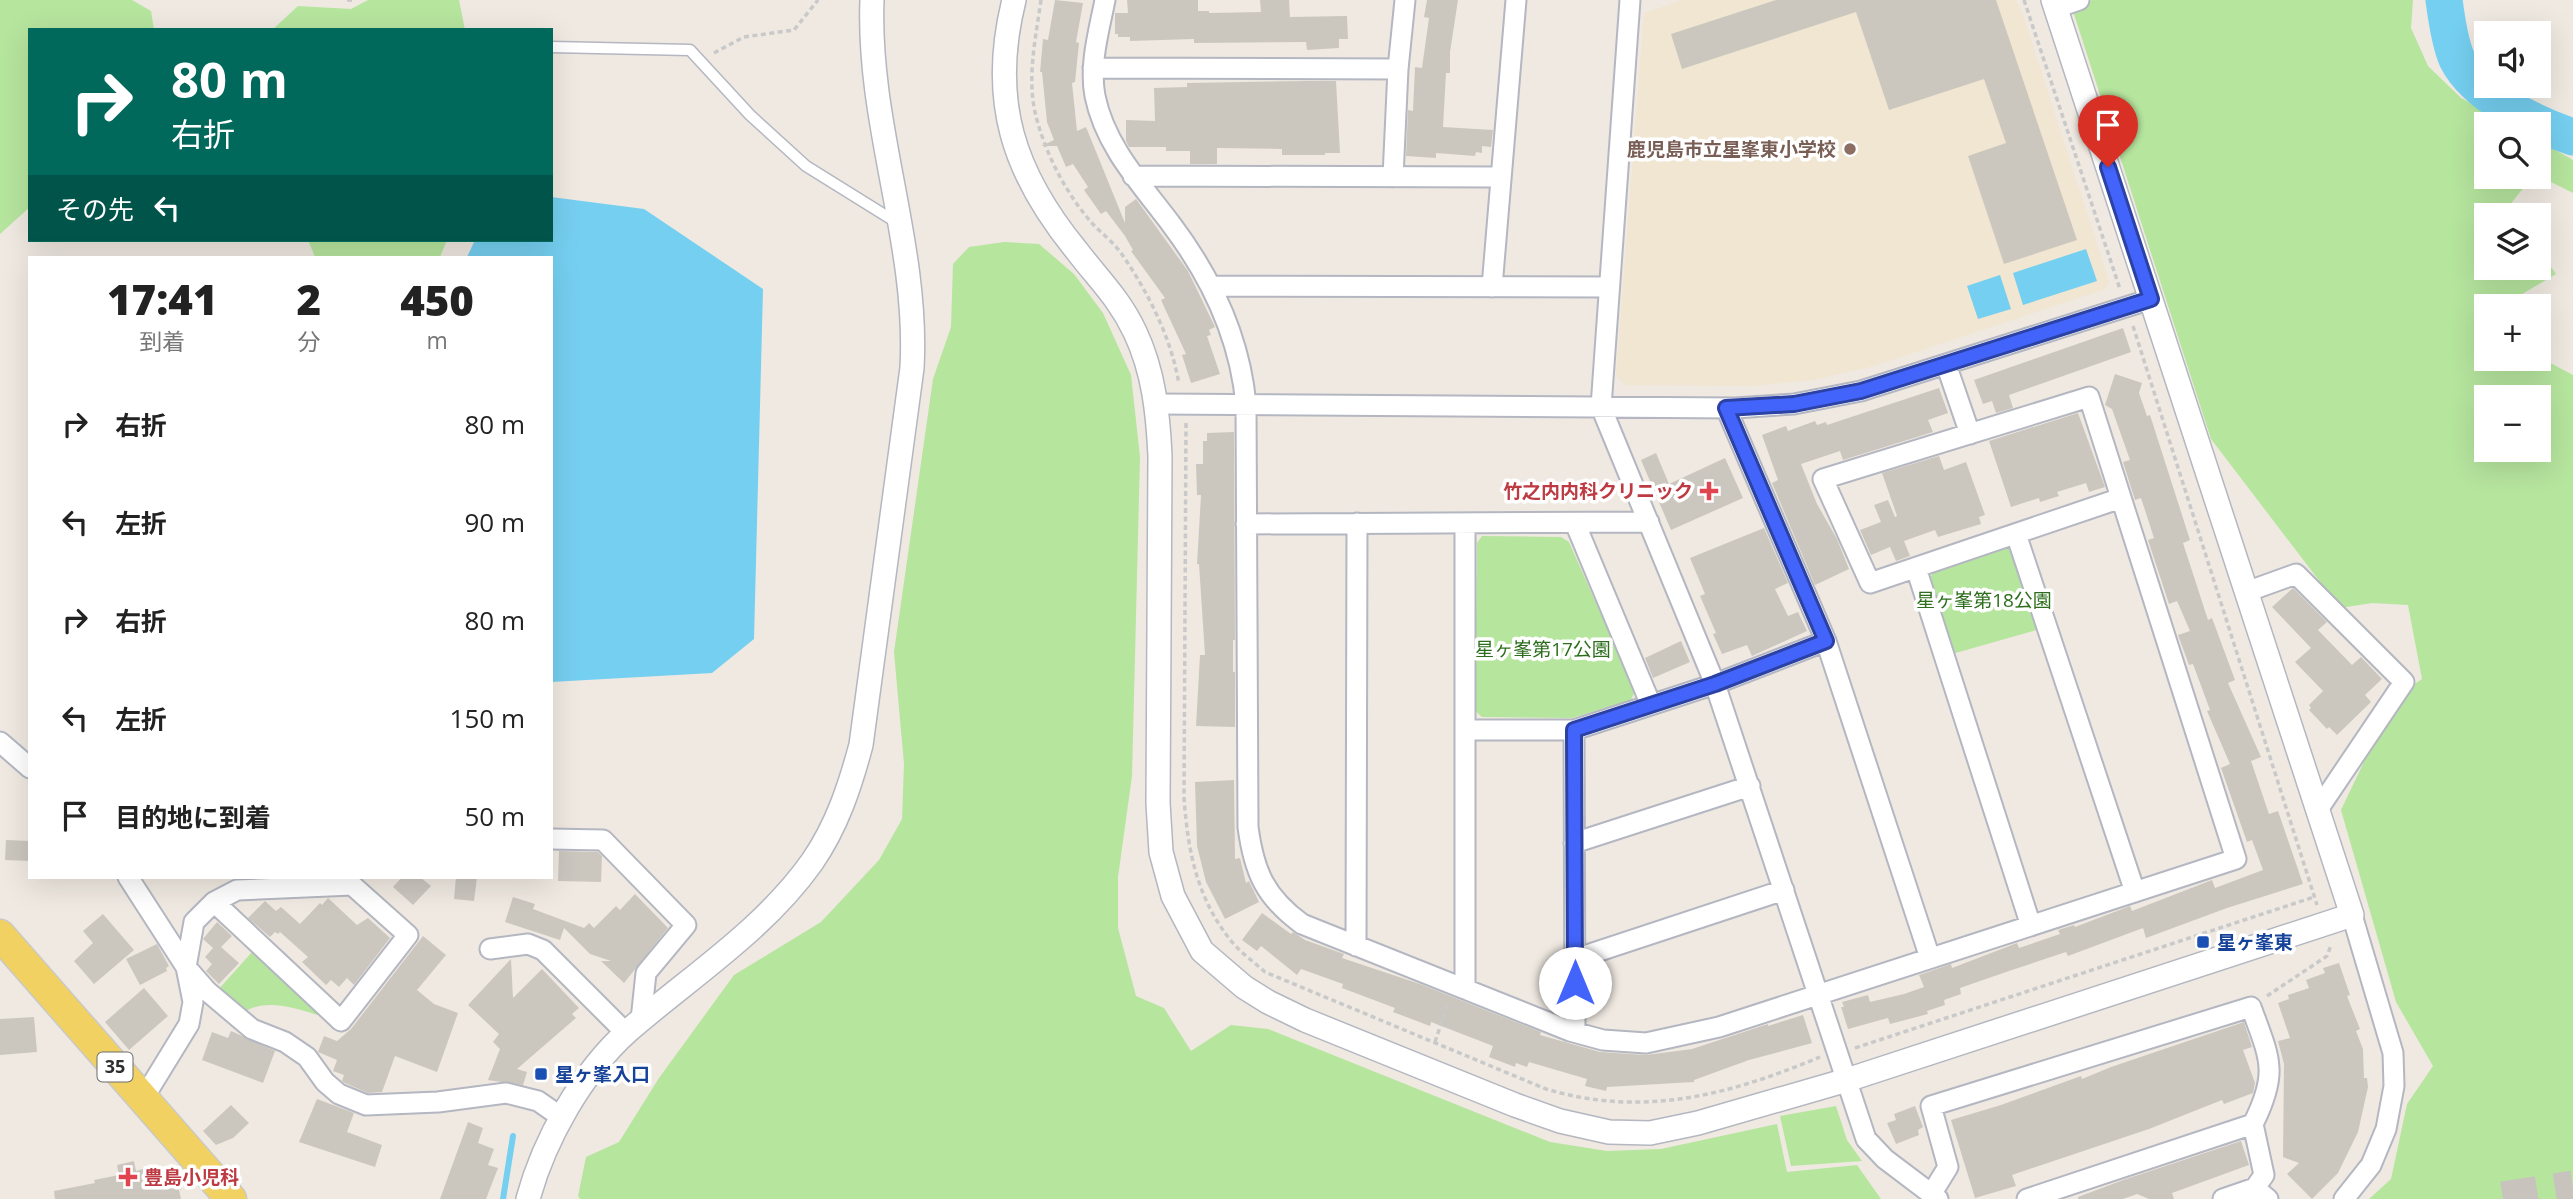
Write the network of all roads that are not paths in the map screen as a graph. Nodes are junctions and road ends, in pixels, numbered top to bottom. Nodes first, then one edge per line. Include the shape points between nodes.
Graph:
1 (872, 0) edge
2 (1014, 0) edge
3 (1105, 0) edge
4 (1405, 0) edge
5 (1516, 0) edge
6 (1630, 0) edge
7 (2079, 0) edge
8 (2055, 4) edge
9 (553, 47) edge
10 (1093, 68) junction
11 (1398, 69) junction
12 (1133, 176) junction
13 (1393, 177) junction
14 (1501, 177) junction
15 (901, 225) junction
16 (1211, 286) junction
17 (1492, 287) junction
18 (1609, 288) junction
19 (2151, 299) junction
20 (1946, 364) junction
21 (1157, 404) junction
22 (1246, 405) junction
23 (1601, 407) junction
24 (1726, 408) junction
25 (1970, 434) junction
26 (2121, 498) junction
27 (1649, 522) junction
28 (1357, 523) junction
29 (1465, 523) junction
30 (1575, 523) junction
31 (1246, 524) junction
32 (2016, 534) junction
33 (1916, 568) junction
34 (2246, 592) junction
35 (1826, 641) junction
36 (1715, 684) junction
37 (1651, 705) junction
38 (1465, 730) junction
39 (1574, 730) junction
40 (0, 742) edge
41 (28, 766) edge
42 (1749, 786) junction
43 (2317, 811) junction
44 (553, 839) edge
45 (1574, 843) junction
46 (129, 879) edge
47 (1784, 890) junction
48 (2135, 891) junction
49 (214, 902) junction
50 (2352, 915) junction
51 (2031, 926) junction
52 (0, 935) edge
53 (1356, 946) junction
54 (491, 949) dead end
55 (1930, 958) junction
56 (1575, 959) junction
57 (186, 967) junction
58 (1459, 987) junction
59 (1819, 995) junction
60 (633, 1027) junction
61 (1575, 1032) junction
62 (1847, 1080) junction
63 (143, 1099) junction
64 (561, 1117) junction
65 (2253, 1124) junction
66 (219, 1194) edge
67 (2261, 1194) edge
68 (1935, 1196) edge
69 (528, 1199) edge
70 (2027, 1199) edge
71 (2223, 1199) edge
72 (2344, 1199) edge

1 - 15 street via 878,97
2 - 21 street via 1004,54 1013,142 1031,186 1071,244 1112,291 1136,333
3 - 10 street
4 - 11 street
5 - 14 street
6 - 18 street
7 - 8 street
8 - 19 street
9 - 15 lane via 690,50 750,115 806,166
10 - 11 street
10 - 12 street via 1104,124
11 - 13 street
12 - 13 street
12 - 16 street
13 - 14 street
14 - 17 street
15 - 60 street via 913,301 912,368 853,776 834,826 791,889
16 - 17 street
16 - 22 street via 1236,346
17 - 18 street
18 - 23 street
19 - 20 street
19 - 34 street
20 - 24 street via 1834,398
20 - 25 street
21 - 22 street
21 - 62 street via 1161,852 1172,896 1202,951 1244,987 1304,1020 1515,1105 1609,1132 1650,1133 1699,1124
22 - 23 street
22 - 31 street
23 - 24 street
23 - 27 street
24 - 35 street
25 - 26 street via 2089,397
25 - 33 street via 1824,479 1870,583
26 - 32 street
26 - 48 street via 2236,859
27 - 30 street
27 - 36 street
28 - 29 street
28 - 31 street
28 - 53 street
29 - 30 street
29 - 38 street
30 - 37 street
31 - 53 street via 1247,800 1252,853 1266,890 1282,909 1302,924
32 - 33 street
32 - 48 street
33 - 51 street
34 - 43 street
34 - 43 street via 2296,575 2404,682
35 - 36 street
35 - 55 street
36 - 37 street
36 - 42 street
37 - 39 street
38 - 39 street
38 - 58 street
39 - 45 street
40 - 41 street
42 - 45 street
42 - 47 street
43 - 50 street
44 - 60 street via 603,840 686,925 646,973
45 - 56 street
46 - 57 street
47 - 56 street
47 - 59 street
48 - 51 street
49 - 49 street via 237,890 352,886 408,935 341,1021
49 - 57 street via 194,922
50 - 62 street
50 - 72 street via 2390,1043 2394,1086 2386,1129 2371,1165
51 - 55 street
52 - 63 main road, 35
53 - 58 street
54 - 60 street via 528,944 543,950
55 - 59 street
56 - 61 street
57 - 63 street via 193,1002 189,1024
57 - 64 street via 206,991 252,1029 285,1042 307,1057 339,1094 366,1105 506,1093 538,1101
58 - 61 street
59 - 61 street via 1719,1027 1646,1043 1603,1040
59 - 62 street
60 - 64 street via 601,1060
62 - 68 street via 1866,1139
63 - 66 main road, 35
64 - 69 street
65 - 67 street via 2264,1175
65 - 68 street via 2270,1079 2269,1058 2251,1007 1931,1106 1948,1167
65 - 70 street
67 - 71 street

